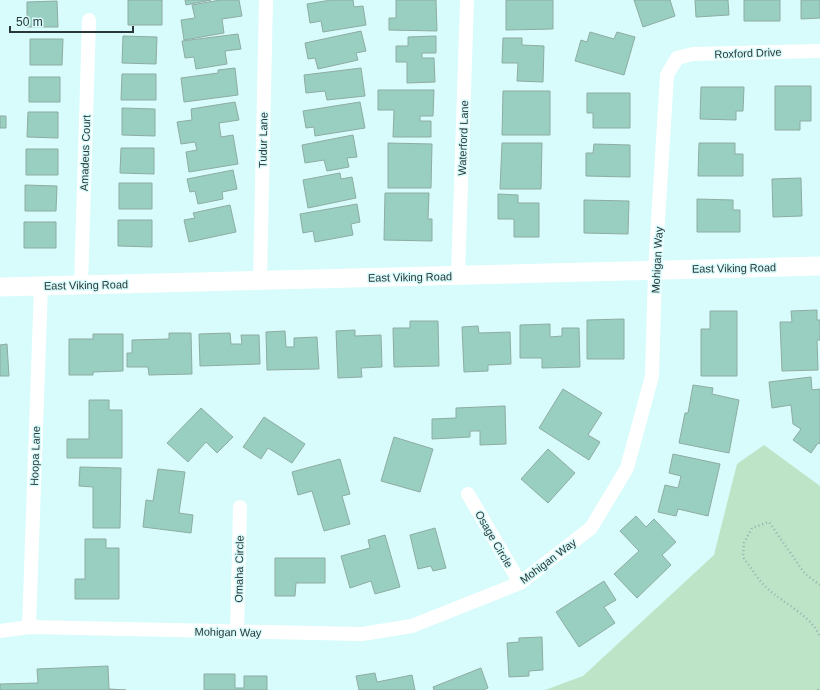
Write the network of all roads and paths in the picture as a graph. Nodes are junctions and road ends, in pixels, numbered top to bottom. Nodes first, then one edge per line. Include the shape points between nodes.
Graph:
1 (266, 0) edge
2 (467, 0) edge
3 (89, 20) dead end
4 (820, 50) edge
5 (677, 58) joint
6 (820, 266) edge
7 (656, 270) junction
8 (458, 276) junction
9 (260, 280) junction
10 (81, 285) junction
11 (41, 286) junction
12 (0, 287) edge
13 (468, 494) dead end
14 (240, 507) dead end
15 (520, 583) junction
16 (820, 585) edge
17 (29, 626) junction
18 (0, 631) edge
19 (237, 632) junction
20 (820, 638) edge
21 (820, 686) edge
22 (818, 690) edge

1 - 9 street, Tudur Lane
2 - 8 street, Waterford Lane
3 - 10 street, Amadeus Court
4 - 5 street, Roxford Drive via 693,54
5 - 7 street, Mohigan Way via 667,75
6 - 7 street, East Viking Road
7 - 8 street, East Viking Road
7 - 15 street, Mohigan Way via 652,376 627,468 591,528
8 - 9 street, East Viking Road
9 - 10 street, East Viking Road
10 - 11 street, East Viking Road
11 - 12 street, East Viking Road
11 - 17 street, Hoopa Lane
13 - 15 street, Osage Circle
14 - 19 street, Omaha Circle
15 - 19 street, Mohigan Way via 412,626 362,634
16 - 20 path via 805,574 769,522 752,528 744,543 743,557 769,590 792,606 818,632
17 - 18 street, Mohigan Way
17 - 19 street, Mohigan Way
21 - 22 path

